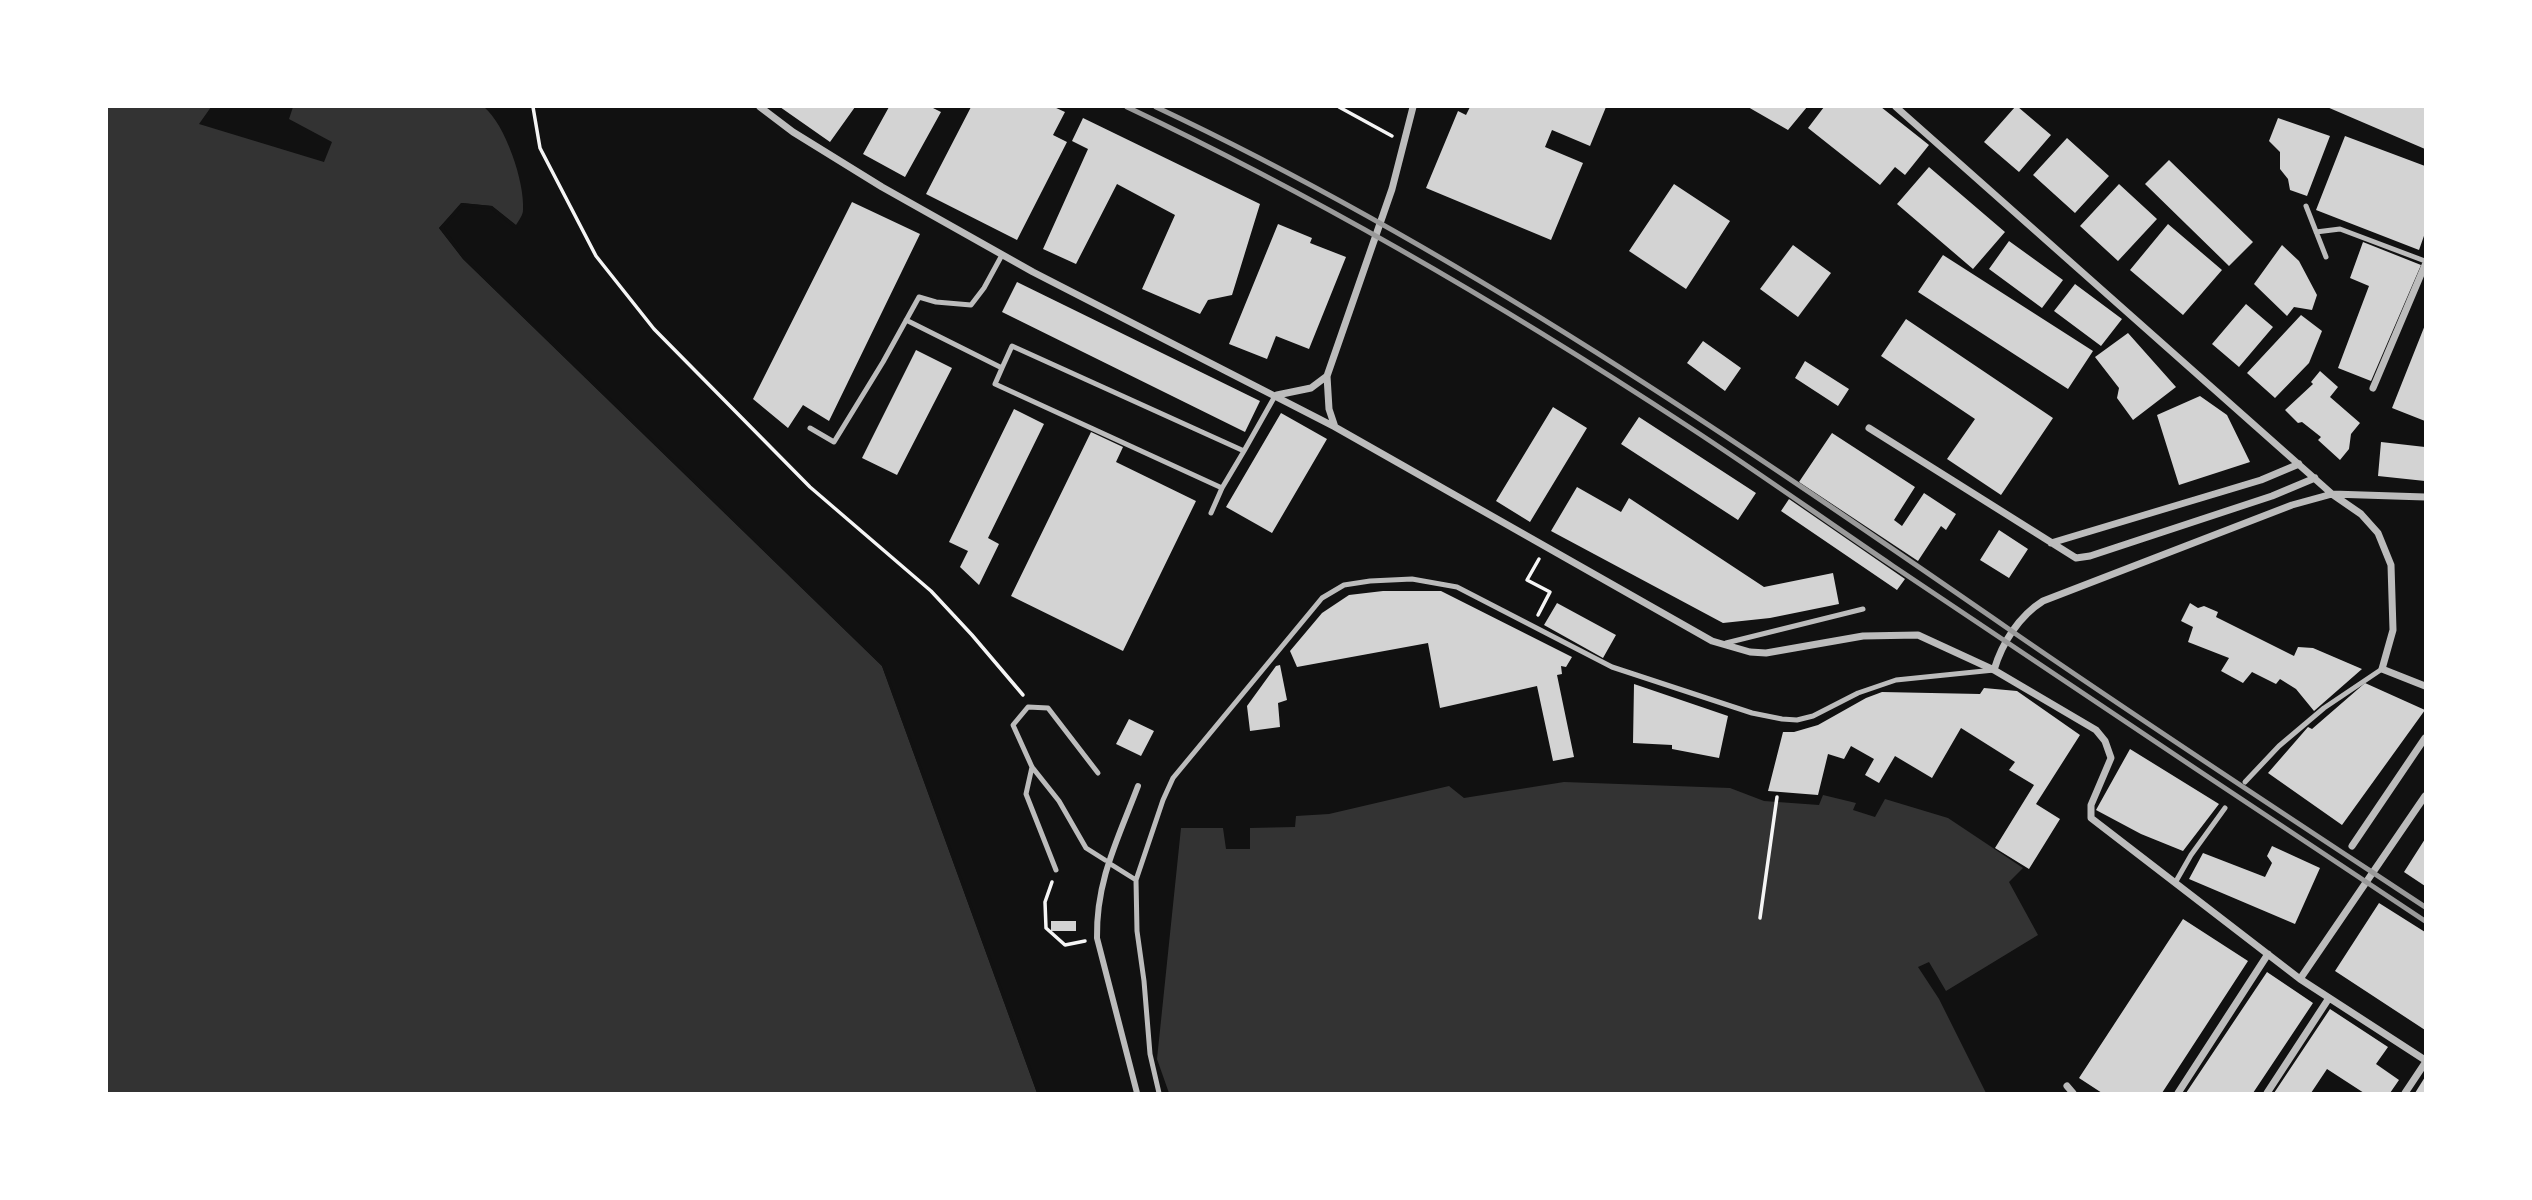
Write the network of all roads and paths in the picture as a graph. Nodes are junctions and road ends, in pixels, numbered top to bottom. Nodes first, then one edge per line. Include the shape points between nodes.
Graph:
1 (533, 107) edge
2 (760, 107) edge
3 (1339, 107) edge
4 (1413, 107) edge
5 (1896, 107) edge
6 (1403, 142) junction
7 (2306, 206) dead end
8 (2316, 232) junction
9 (1002, 255) junction
10 (2326, 257) dead end
11 (2425, 263) edge
12 (906, 320) junction
13 (1002, 369) junction
14 (1327, 376) junction
15 (2373, 388) dead end
16 (1275, 396) junction
17 (1335, 427) junction
18 (810, 428) dead end
19 (1869, 428) dead end
20 (1244, 451) junction
21 (2299, 464) junction
22 (2315, 478) junction
23 (1222, 488) junction
24 (2332, 494) junction
25 (2425, 497) edge
26 (1211, 513) dead end
27 (2052, 543) junction
28 (1546, 547) junction
29 (1863, 609) dead end
30 (1532, 626) junction
31 (1726, 643) junction
32 (2382, 669) junction
33 (1994, 670) junction
34 (2425, 686) edge
35 (1028, 707) junction
36 (2425, 738) edge
37 (1032, 767) junction
38 (1098, 773) dead end
39 (2245, 782) dead end
40 (1138, 786) dead end
41 (2425, 796) edge
42 (1777, 797) dead end
43 (2225, 808) dead end
44 (2352, 846) dead end
45 (1105, 860) dead end
46 (1112, 865) dead end
47 (1056, 870) joint
48 (1136, 880) junction
49 (2175, 883) junction
50 (1760, 918) dead end
51 (1097, 938) junction
52 (2268, 954) junction
53 (2300, 979) junction
54 (2329, 998) junction
55 (2425, 1062) edge
56 (2067, 1086) dead end
57 (1137, 1093) edge
58 (1159, 1093) edge
59 (2073, 1093) edge
60 (2178, 1093) edge
61 (2267, 1093) edge
62 (2405, 1093) edge

1 - 35 path via 540,148 596,257 654,328 810,487 931,591 1014,684
2 - 9 street via 882,187
3 - 6 path
4 - 6 street
5 - 21 street
6 - 14 street via 1392,189
7 - 8 lane
8 - 10 lane
8 - 11 lane via 2340,229
9 - 12 lane via 971,305 919,297
9 - 16 street
11 - 15 street
12 - 13 lane
12 - 18 lane via 834,442
13 - 20 lane via 1012,346
13 - 23 lane via 995,384
14 - 16 street via 1301,391
14 - 17 street
16 - 17 street
16 - 20 lane
17 - 28 street
19 - 27 street
20 - 23 lane
21 - 22 street
21 - 27 street via 2261,480
22 - 24 street
22 - 27 street via 2084,558 2071,556
23 - 26 lane
24 - 25 street
24 - 32 street via 2378,533 2390,565 2393,630
24 - 33 street via 2292,505 2043,601 2017,625
28 - 30 path via 1527,580 1550,592
28 - 31 street via 1712,640
29 - 31 lane
30 - 33 lane via 1612,667 1782,719 1813,716 1896,680
30 - 48 lane via 1457,587 1412,579 1370,581 1333,590 1173,778
31 - 33 street via 1766,653 1863,636 1919,635
32 - 34 street
32 - 39 lane via 2324,708
33 - 49 street via 2096,730 2110,758 2091,805 2091,818
35 - 37 lane via 1013,725
35 - 38 lane via 1048,708
36 - 44 street
37 - 45 lane via 1059,801 1086,848
37 - 47 lane via 1026,794
40 - 51 street via 1102,880
41 - 53 street
42 - 50 path
43 - 49 lane
46 - 48 lane
47 - 51 path via 1045,902 1046,928 1065,945
48 - 58 lane via 1150,1054
49 - 52 street
51 - 57 street
52 - 53 street
52 - 60 street
53 - 54 street
54 - 55 street
54 - 61 street
55 - 62 street
56 - 59 street

